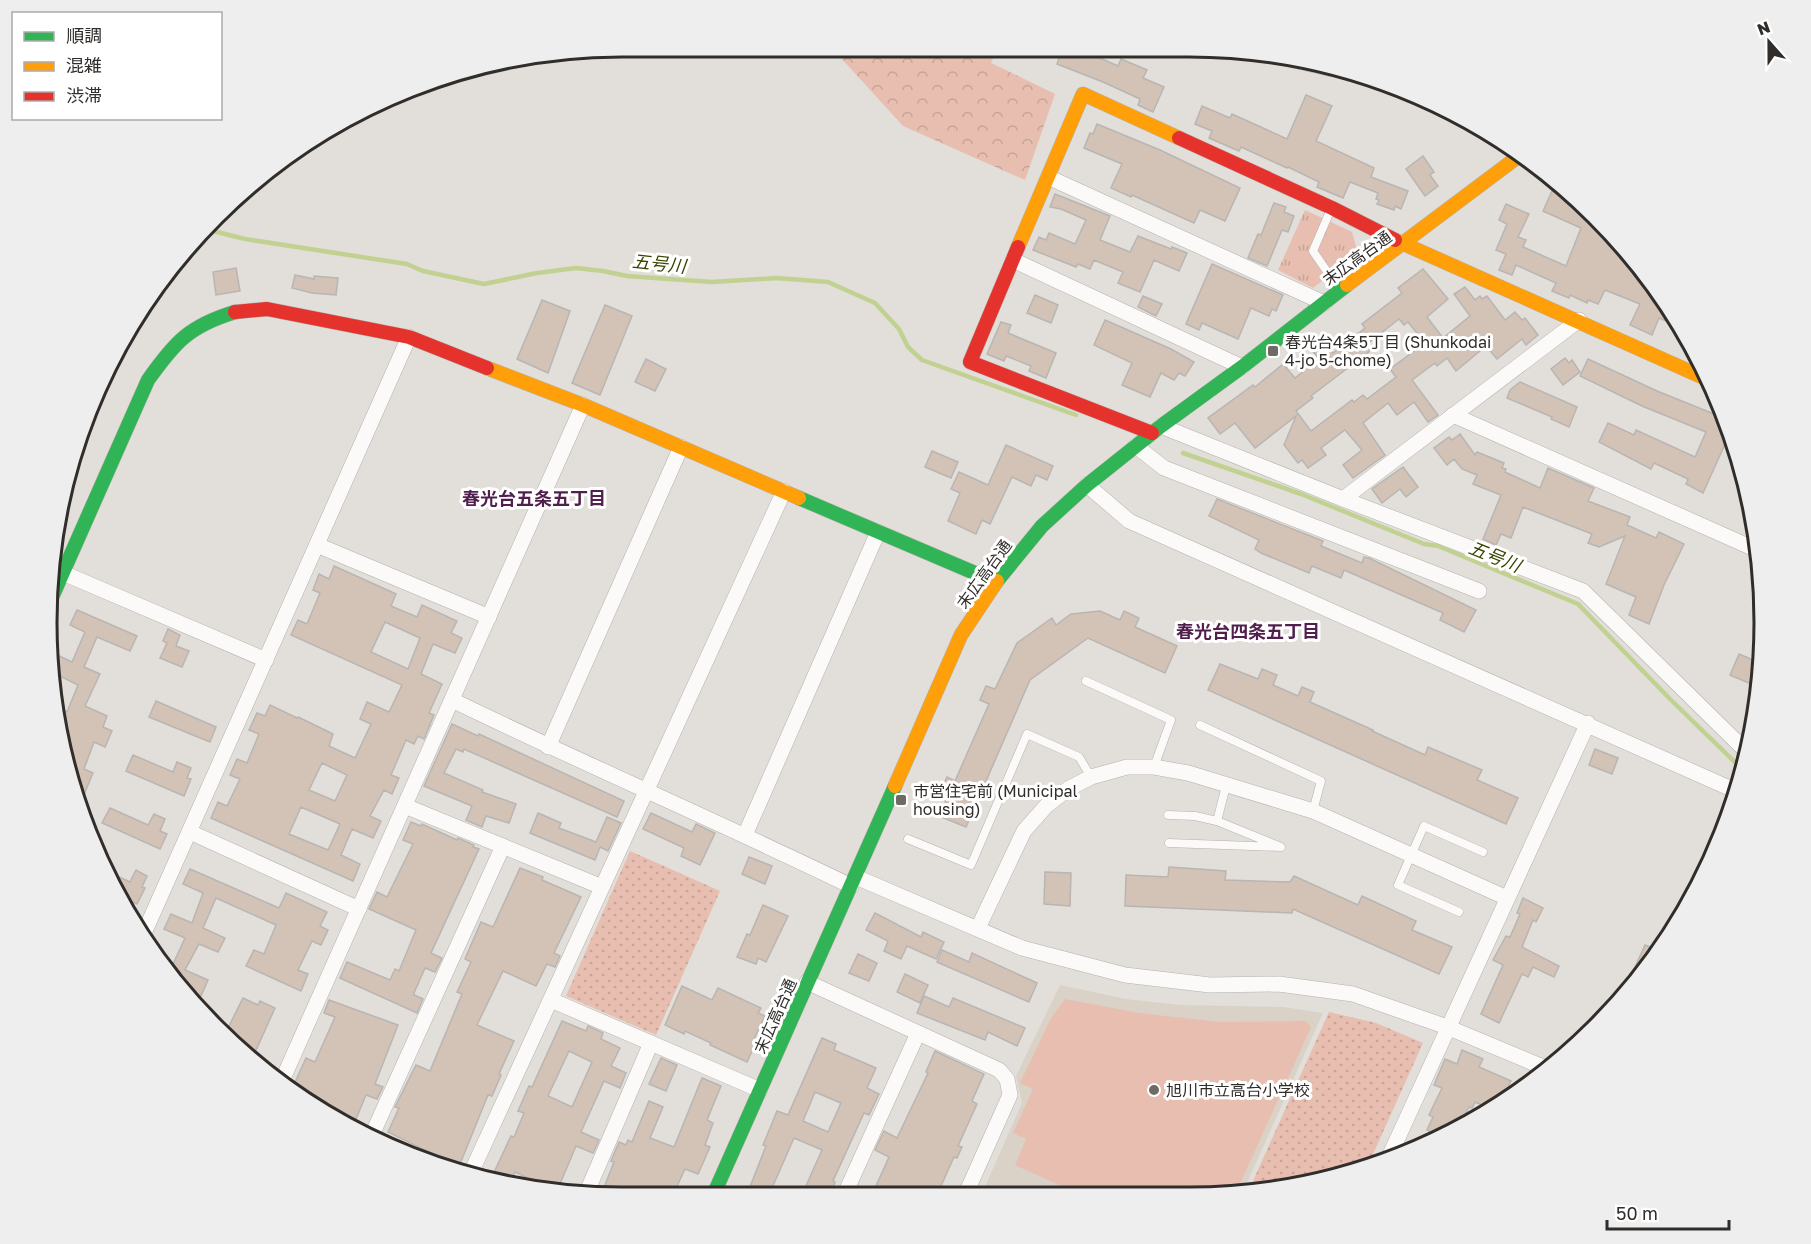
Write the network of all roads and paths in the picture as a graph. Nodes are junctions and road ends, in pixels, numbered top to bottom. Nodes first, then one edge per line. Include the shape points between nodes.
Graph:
1 (1514, 160) edge
2 (1048, 177) junction
3 (1332, 208) junction
4 (1404, 244) junction
5 (1013, 260) junction
6 (1345, 287) junction
7 (1324, 303) junction
8 (1579, 320) junction
9 (409, 337) junction
10 (1242, 368) junction
11 (1697, 375) edge
12 (583, 405) junction
13 (1453, 415) junction
14 (1156, 429) junction
15 (1136, 446) junction
16 (681, 447) junction
17 (1087, 485) junction
18 (784, 491) junction
19 (1343, 499) junction
20 (878, 532) junction
21 (317, 545) junction
22 (1749, 546) edge
23 (63, 573) junction
24 (996, 582) junction
25 (58, 584) edge
26 (1479, 591) dead end
27 (489, 617) junction
28 (266, 660) junction
29 (1086, 681) dead end
30 (452, 700) junction
31 (1588, 723) junction
32 (1200, 725) dead end
33 (1740, 745) edge
34 (548, 747) junction
35 (1154, 766) junction
36 (1091, 777) junction
37 (1226, 786) junction
38 (1729, 788) edge
39 (646, 790) junction
40 (405, 806) junction
41 (1313, 811) junction
42 (1168, 815) dead end
43 (1216, 821) junction
44 (189, 832) junction
45 (745, 835) junction
46 (908, 839) dead end
47 (1169, 843) dead end
48 (503, 846) junction
49 (1483, 852) dead end
50 (1411, 855) junction
51 (854, 882) junction
52 (602, 887) junction
53 (1507, 898) junction
54 (359, 909) junction
55 (1459, 912) dead end
56 (147, 927) edge
57 (978, 928) junction
58 (807, 982) junction
59 (551, 999) junction
60 (1448, 1027) junction
61 (918, 1033) junction
62 (651, 1043) junction
63 (1539, 1065) edge
64 (285, 1075) edge
65 (760, 1090) junction
66 (374, 1130) edge
67 (1393, 1149) edge
68 (474, 1167) edge
69 (589, 1186) edge
70 (716, 1187) edge
71 (848, 1187) edge
72 (969, 1187) edge

1 - 4 street, 末広高台通
2 - 3 street via 1083,94
2 - 5 street
2 - 7 street
3 - 4 street
3 - 6 lane via 1313,251
4 - 6 street, 末広高台通
4 - 8 street
5 - 10 street
5 - 14 street via 970,362
6 - 7 street, 末広高台通
7 - 10 street, 末広高台通
8 - 11 street
8 - 13 street
9 - 12 street
9 - 21 street
9 - 23 street via 267,309 215,318 187,333 148,380
10 - 14 street, 末広高台通
12 - 16 street
12 - 27 street
13 - 19 street
13 - 22 street
14 - 15 street, 末広高台通
14 - 19 street
15 - 17 street, 末広高台通
15 - 26 street via 1164,468
16 - 18 street
16 - 34 street
17 - 24 street, 末広高台通 via 1042,526
17 - 31 street via 1129,521
18 - 20 street
18 - 39 street
19 - 33 street via 1583,591
20 - 24 street
20 - 45 street
21 - 27 street
21 - 28 street
23 - 25 street
23 - 28 street
24 - 51 street, 末広高台通 via 961,635
27 - 30 street
28 - 44 street
29 - 35 lane via 1171,720
30 - 34 street
30 - 40 street
31 - 38 street
31 - 53 street
32 - 41 lane via 1321,781
34 - 39 street
35 - 36 street via 1127,767
35 - 37 street
36 - 46 lane via 1079,757 1028,734 971,865
36 - 57 street via 1046,806 1024,831
37 - 41 street
37 - 43 lane
39 - 45 street
39 - 52 street
40 - 48 street
40 - 54 street
41 - 50 street
42 - 43 lane
43 - 47 lane via 1281,847
44 - 54 street
44 - 56 street
45 - 51 street
48 - 52 street
48 - 66 street
49 - 50 lane via 1424,826
50 - 53 street
50 - 55 lane via 1398,885
51 - 57 street
51 - 58 street, 末広高台通
52 - 59 street
53 - 60 street
54 - 64 street
57 - 60 street via 1022,948 1125,975 1210,984 1280,984 1353,994
58 - 61 street
58 - 65 street, 末広高台通
59 - 62 street
59 - 68 street
60 - 63 street
60 - 67 street
61 - 71 street
61 - 72 street via 999,1070 1007,1079 1010,1095
62 - 65 street
62 - 69 street
65 - 70 street, 末広高台通

